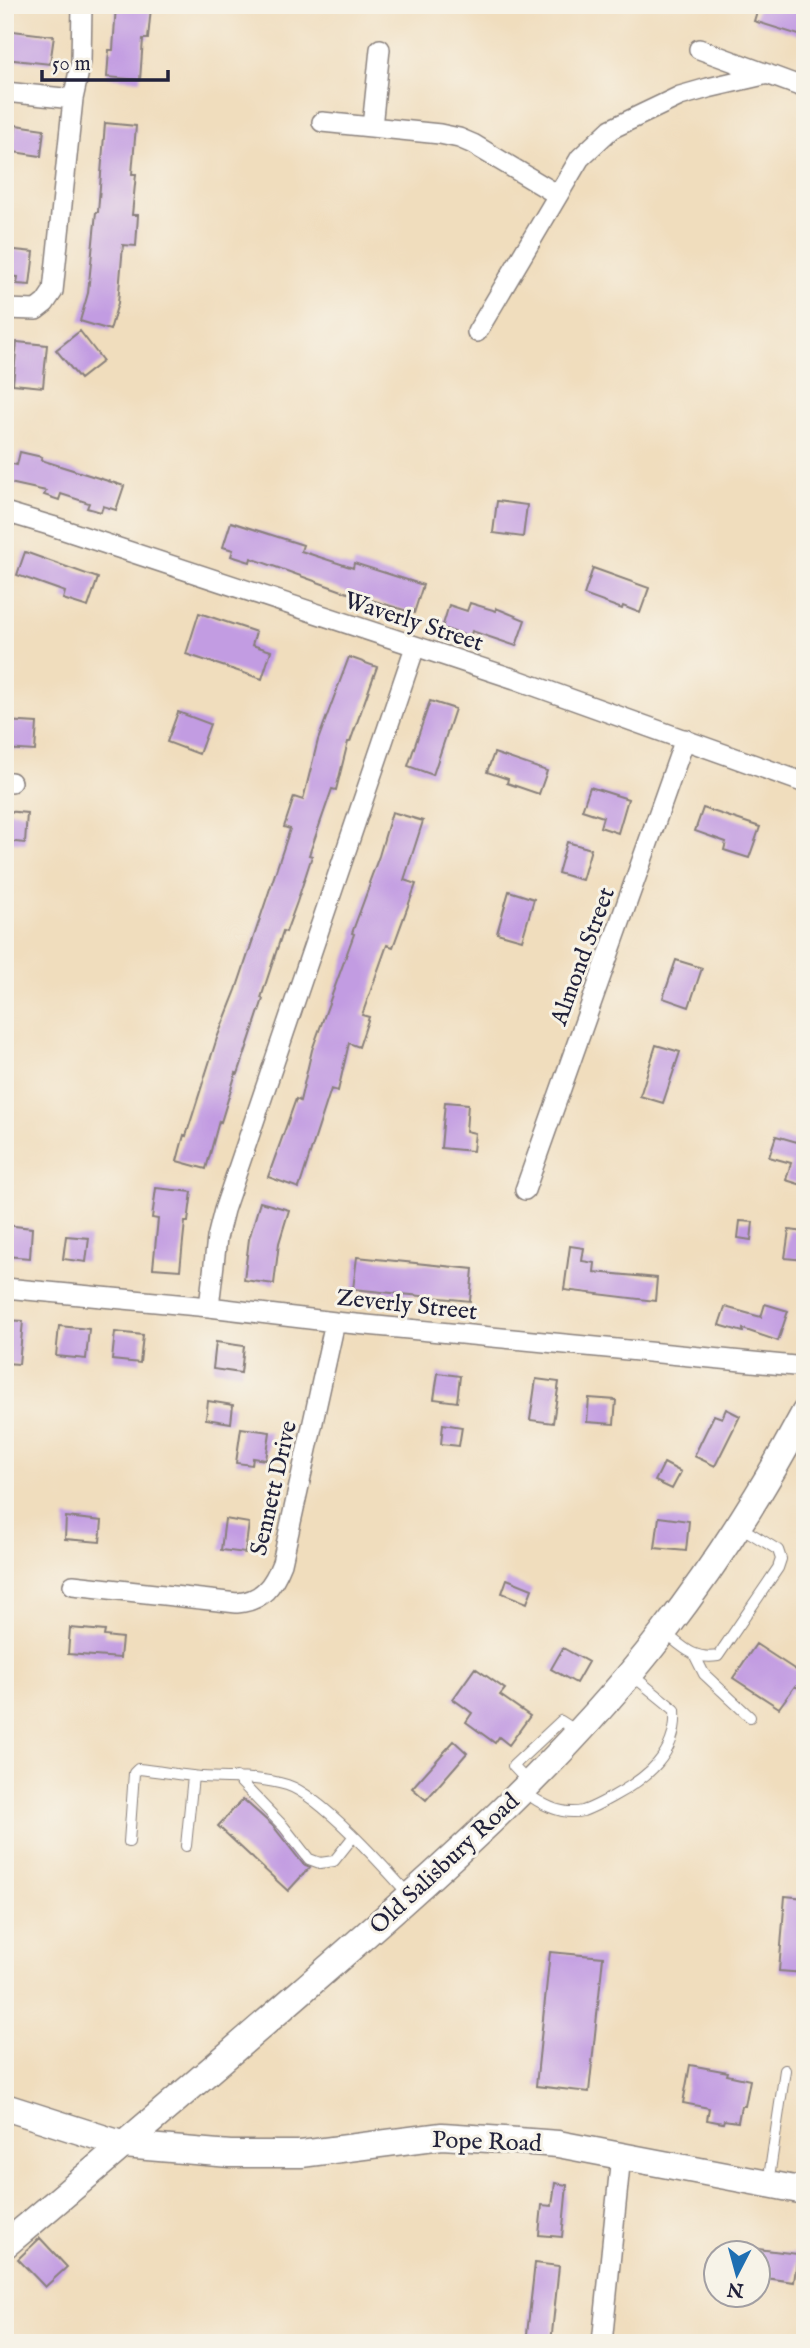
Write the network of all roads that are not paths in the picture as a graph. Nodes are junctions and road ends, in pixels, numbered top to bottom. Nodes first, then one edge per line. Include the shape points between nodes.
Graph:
1 (82, 5) edge
2 (380, 49) dead end
3 (699, 49) dead end
4 (768, 74) junction
5 (805, 88) edge
6 (5, 92) edge
7 (73, 99) junction
8 (322, 122) dead end
9 (373, 127) junction
10 (558, 195) junction
11 (5, 309) edge
12 (477, 332) dead end
13 (5, 512) edge
14 (415, 647) junction
15 (685, 739) junction
16 (805, 783) edge
17 (525, 1190) dead end
18 (5, 1288) edge
19 (209, 1307) junction
20 (335, 1322) junction
21 (805, 1367) edge
22 (805, 1412) edge
23 (738, 1526) junction
24 (73, 1586) dead end
25 (664, 1632) junction
26 (695, 1656) junction
27 (630, 1673) junction
28 (750, 1717) dead end
29 (193, 1776) junction
30 (236, 1777) junction
31 (525, 1787) junction
32 (353, 1837) junction
33 (129, 1842) dead end
34 (186, 1846) dead end
35 (410, 1897) junction
36 (785, 2070) dead end
37 (5, 2108) edge
38 (124, 2145) junction
39 (621, 2155) junction
40 (768, 2184) junction
41 (805, 2191) edge
42 (5, 2245) edge
43 (602, 2343) edge

1 - 7 street via 81,62
2 - 9 street
3 - 4 street
4 - 5 street
4 - 10 street via 680,96 611,129 580,158
6 - 7 street
7 - 11 street via 53,291 36,310
8 - 9 street
9 - 10 street via 459,138
10 - 12 street
13 - 14 street, Waverly Street
14 - 15 street, Waverly Street
14 - 19 street via 224,1210
15 - 16 street, Waverly Street
15 - 17 street, Almond Street
18 - 19 street, Zeverly Street
19 - 20 street, Zeverly Street
20 - 21 street, Zeverly Street
20 - 24 street, Sennett Drive via 282,1563 266,1592 250,1602 237,1603
22 - 23 main road, Old Salisbury Road
23 - 25 main road, Old Salisbury Road
23 - 26 lane via 778,1549 778,1569 718,1656
25 - 26 lane
25 - 27 main road, Old Salisbury Road
26 - 28 lane via 704,1674
27 - 31 main road, Old Salisbury Road
27 - 31 lane via 675,1710 671,1743 652,1771 582,1811 557,1810 538,1802
29 - 30 lane
29 - 33 lane via 138,1769 134,1773
29 - 34 lane
30 - 32 lane via 289,1786 322,1807
30 - 32 lane via 309,1859 334,1861
31 - 35 main road, Old Salisbury Road
32 - 35 lane
35 - 38 main road, Old Salisbury Road
36 - 40 lane
37 - 38 main road, Pope Road
38 - 39 main road, Pope Road via 230,2154 301,2154 442,2136 558,2144
38 - 42 main road, Old Salisbury Road
39 - 40 main road, Pope Road
39 - 43 street
40 - 41 main road, Pope Road

